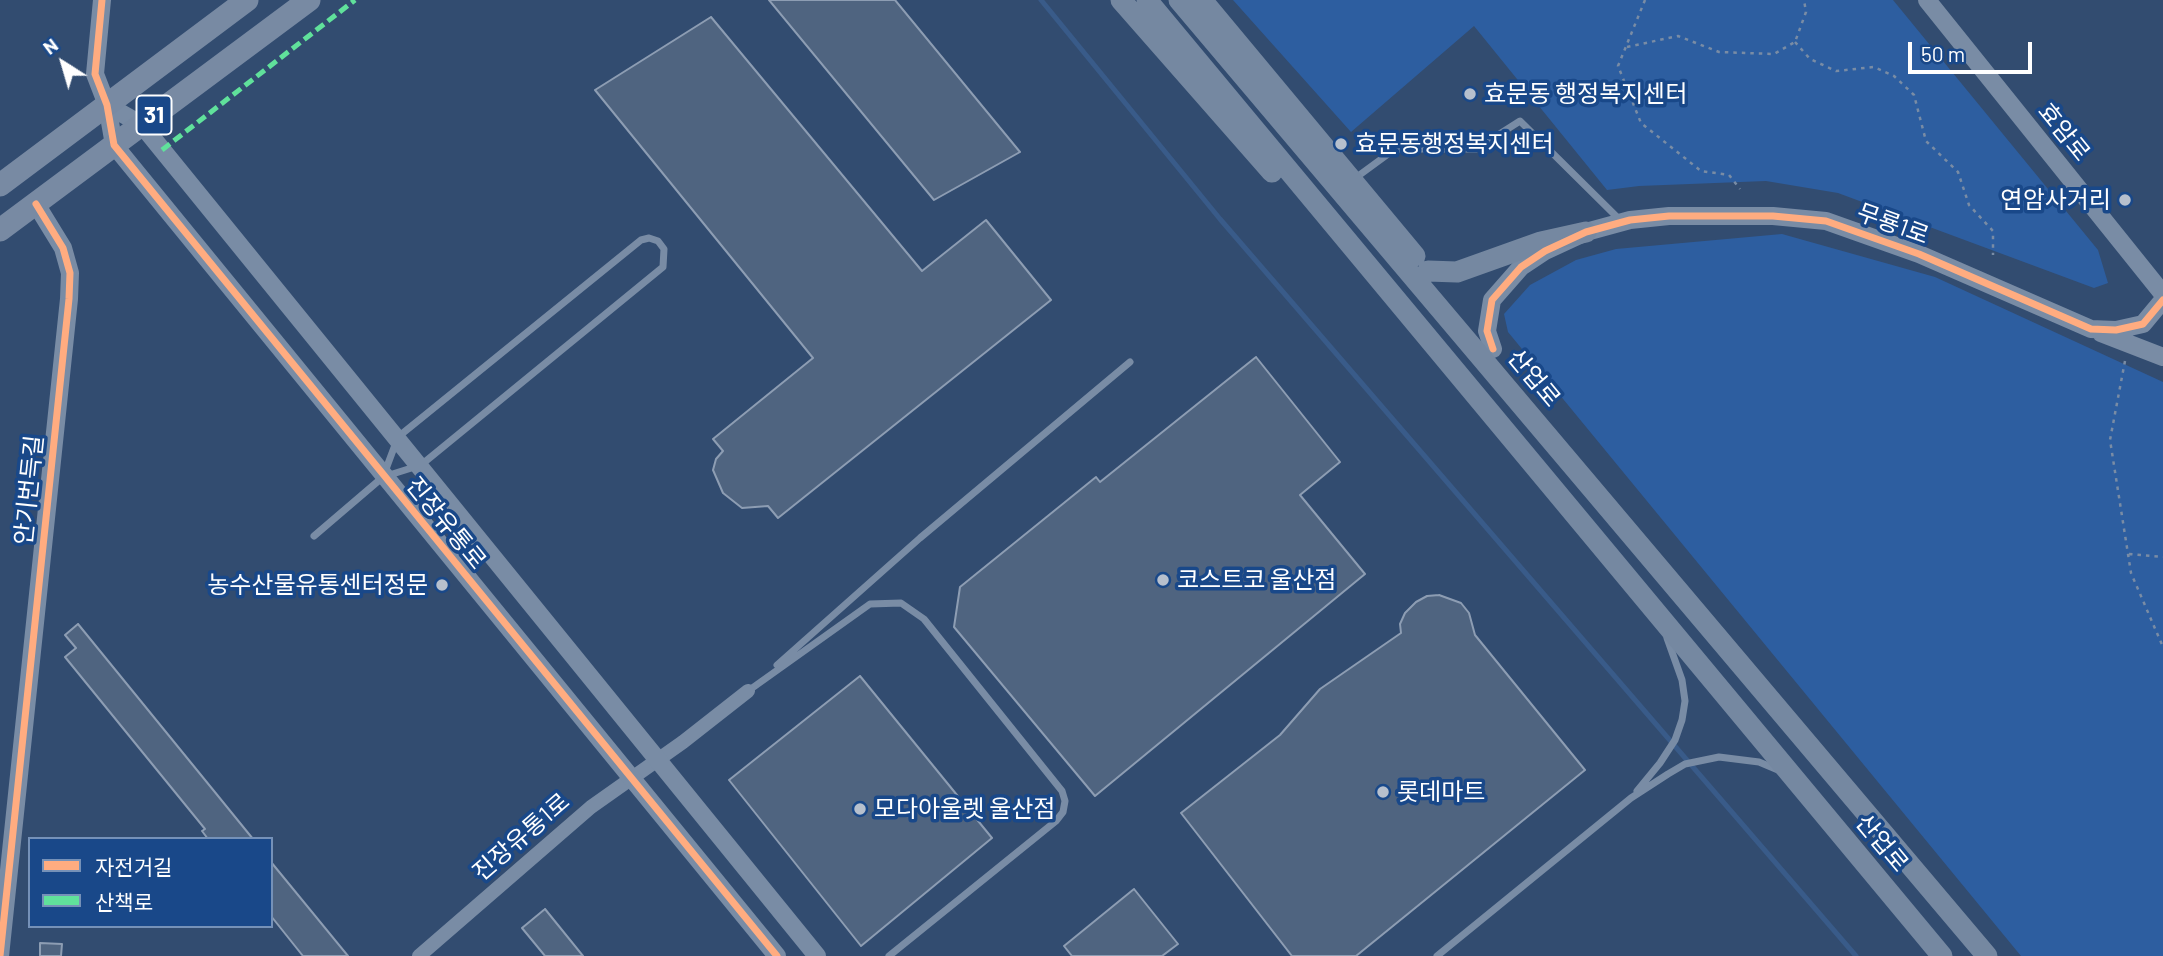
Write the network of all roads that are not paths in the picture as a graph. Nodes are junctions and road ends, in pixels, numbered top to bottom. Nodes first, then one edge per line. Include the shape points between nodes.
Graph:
1 (102, 0) edge
2 (247, 0) edge
3 (309, 0) edge
4 (1121, 0) edge
5 (1147, 0) edge
6 (1179, 0) edge
7 (1202, 0) edge
8 (1927, 0) edge
9 (107, 104) junction
10 (142, 125) junction
11 (114, 145) junction
12 (1352, 180) junction
13 (0, 185) edge
14 (36, 204) junction
15 (1622, 222) junction
16 (0, 230) edge
17 (1587, 232) junction
18 (1427, 271) junction
19 (2163, 294) edge
20 (2163, 300) edge
21 (2091, 329) junction
22 (1493, 349) junction
23 (2163, 357) edge
24 (1129, 362) dead end
25 (1458, 377) junction
26 (398, 437) junction
27 (421, 465) junction
28 (383, 477) junction
29 (314, 536) dead end
30 (1657, 615) junction
31 (748, 691) junction
32 (657, 760) junction
33 (1820, 760) junction
34 (630, 778) junction
35 (1794, 779) junction
36 (1631, 798) junction
37 (0, 956) edge
38 (419, 956) edge
39 (777, 956) edge
40 (817, 956) edge
41 (889, 956) edge
42 (1437, 956) edge
43 (1942, 956) edge
44 (1987, 956) edge

1 - 9 street via 95,75
2 - 9 main road, 31
3 - 10 main road, 31
4 - 25 main road, 산업로
5 - 25 main road, 산업로
6 - 33 main road, 산업로
7 - 12 main road, 산업로
8 - 19 street, 효암로
9 - 10 street, 진장유통로
9 - 11 street, 진장유통로
9 - 13 main road, 31
10 - 11 main road, 31
10 - 26 street, 진장유통로
11 - 14 main road, 31
11 - 28 street, 진장유통로
12 - 15 lane via 1395,149 1476,149 1520,121
12 - 18 main road, 산업로
14 - 16 main road, 31
14 - 37 street, 안기번득길 via 62,248 70,273 69,299
15 - 17 street, 무룡1로
15 - 21 street, 무룡1로 via 1718,215 1826,221 1930,258
17 - 18 main road via 1541,242 1457,272
17 - 22 street, 무룡1로 via 1545,251 1503,284 1487,317
18 - 22 main road, 산업로
20 - 21 street, 무룡1로 via 2143,324
21 - 23 street
22 - 33 main road, 산업로 via 1656,546
24 - 31 lane
25 - 30 main road, 산업로
26 - 27 street, 진장유통로
26 - 27 lane via 641,240 658,241 666,259 663,267
26 - 28 lane
27 - 28 lane
27 - 32 street, 진장유통로
28 - 29 lane
28 - 34 street, 진장유통로
30 - 35 main road, 산업로
30 - 36 lane via 1682,680 1685,701 1675,740
31 - 32 street, 진장유통1로
31 - 41 lane via 870,604 901,603 924,619 1062,791 1063,812 1056,821
32 - 34 street, 진장유통1로
32 - 40 street, 진장유통로
33 - 44 main road, 산업로
34 - 38 street, 진장유통1로 via 590,807
34 - 39 street, 진장유통로
35 - 36 lane via 1759,762 1718,757 1685,764
35 - 43 main road, 산업로
36 - 42 lane

